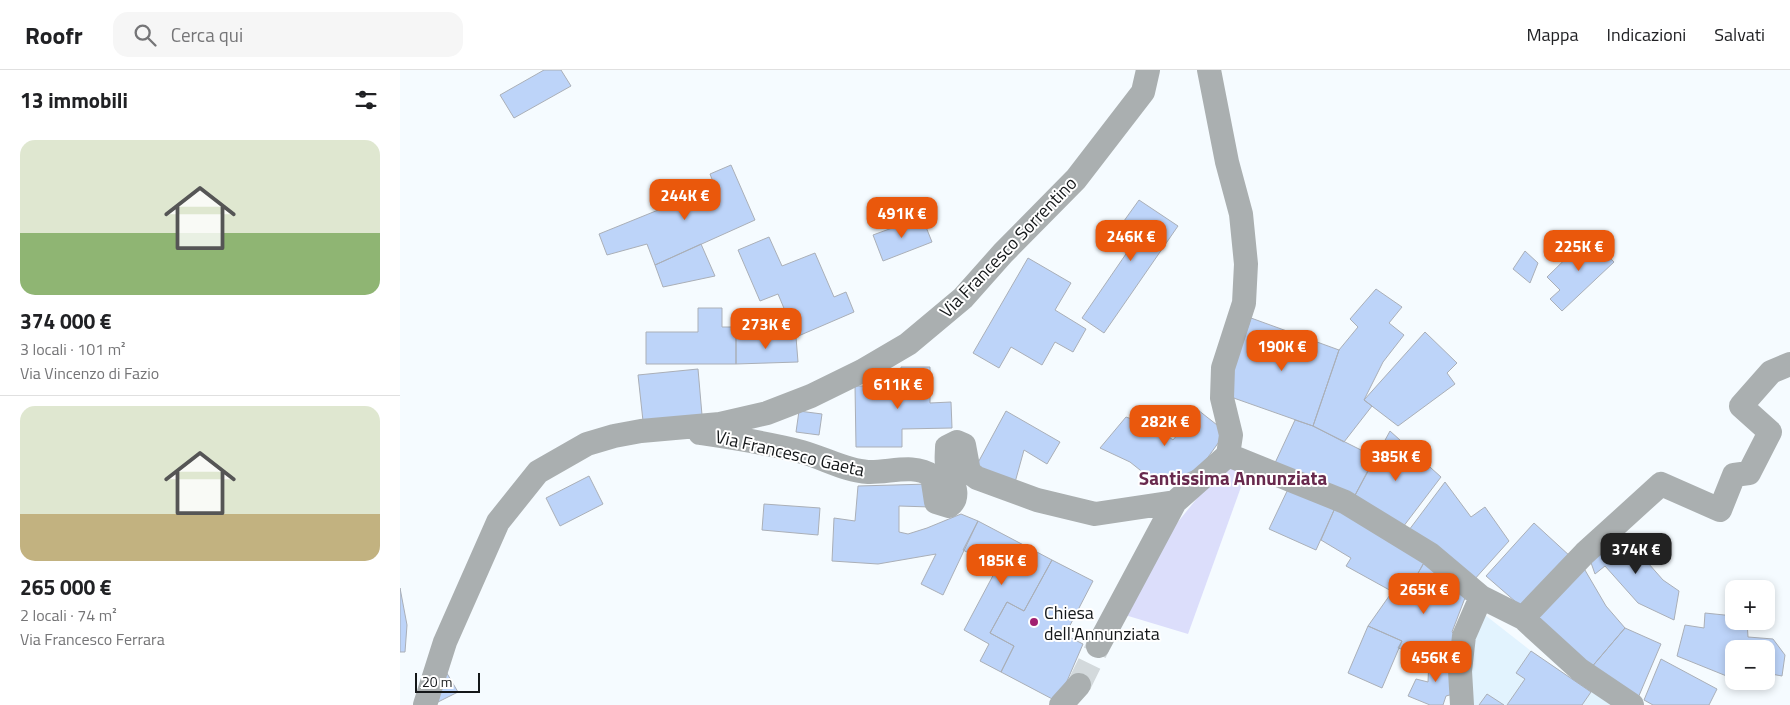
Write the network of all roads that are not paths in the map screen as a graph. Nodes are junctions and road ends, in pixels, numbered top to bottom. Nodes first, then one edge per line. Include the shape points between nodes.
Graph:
1 (1148, 70) edge
2 (1209, 70) edge
3 (1790, 364) edge
4 (671, 428) junction
5 (1228, 455) junction
6 (1174, 502) junction
7 (1481, 597) junction
8 (1523, 618) junction
9 (1098, 646) tunnel mouth
10 (1079, 685) tunnel mouth
11 (425, 705) edge
12 (1061, 705) edge
13 (1462, 705) edge
14 (1632, 705) edge

1 - 4 street, Via Francesco Sorrentino via 1143,92 1076,179 963,298 908,344 862,371 768,413 720,424
2 - 5 street via 1241,214 1246,264 1244,303 1223,368 1222,398 1231,435
3 - 8 street via 1771,372 1741,406 1770,432 1749,473 1734,475 1720,510 1661,484 1585,553
4 - 6 street, Via Francesco Gaeta via 802,452 867,472 925,471 932,476 936,502 949,506 956,495 947,464 947,447 957,442 964,445 969,472 977,478 1037,500 1095,514
4 - 11 street, Via Francesco Sorrentino via 614,436 587,444 538,472 498,522 445,642
5 - 6 street
5 - 7 street via 1345,502 1430,554
6 - 9 street
7 - 8 street
7 - 13 street via 1464,636 1460,671
8 - 14 street via 1580,670
10 - 12 street

